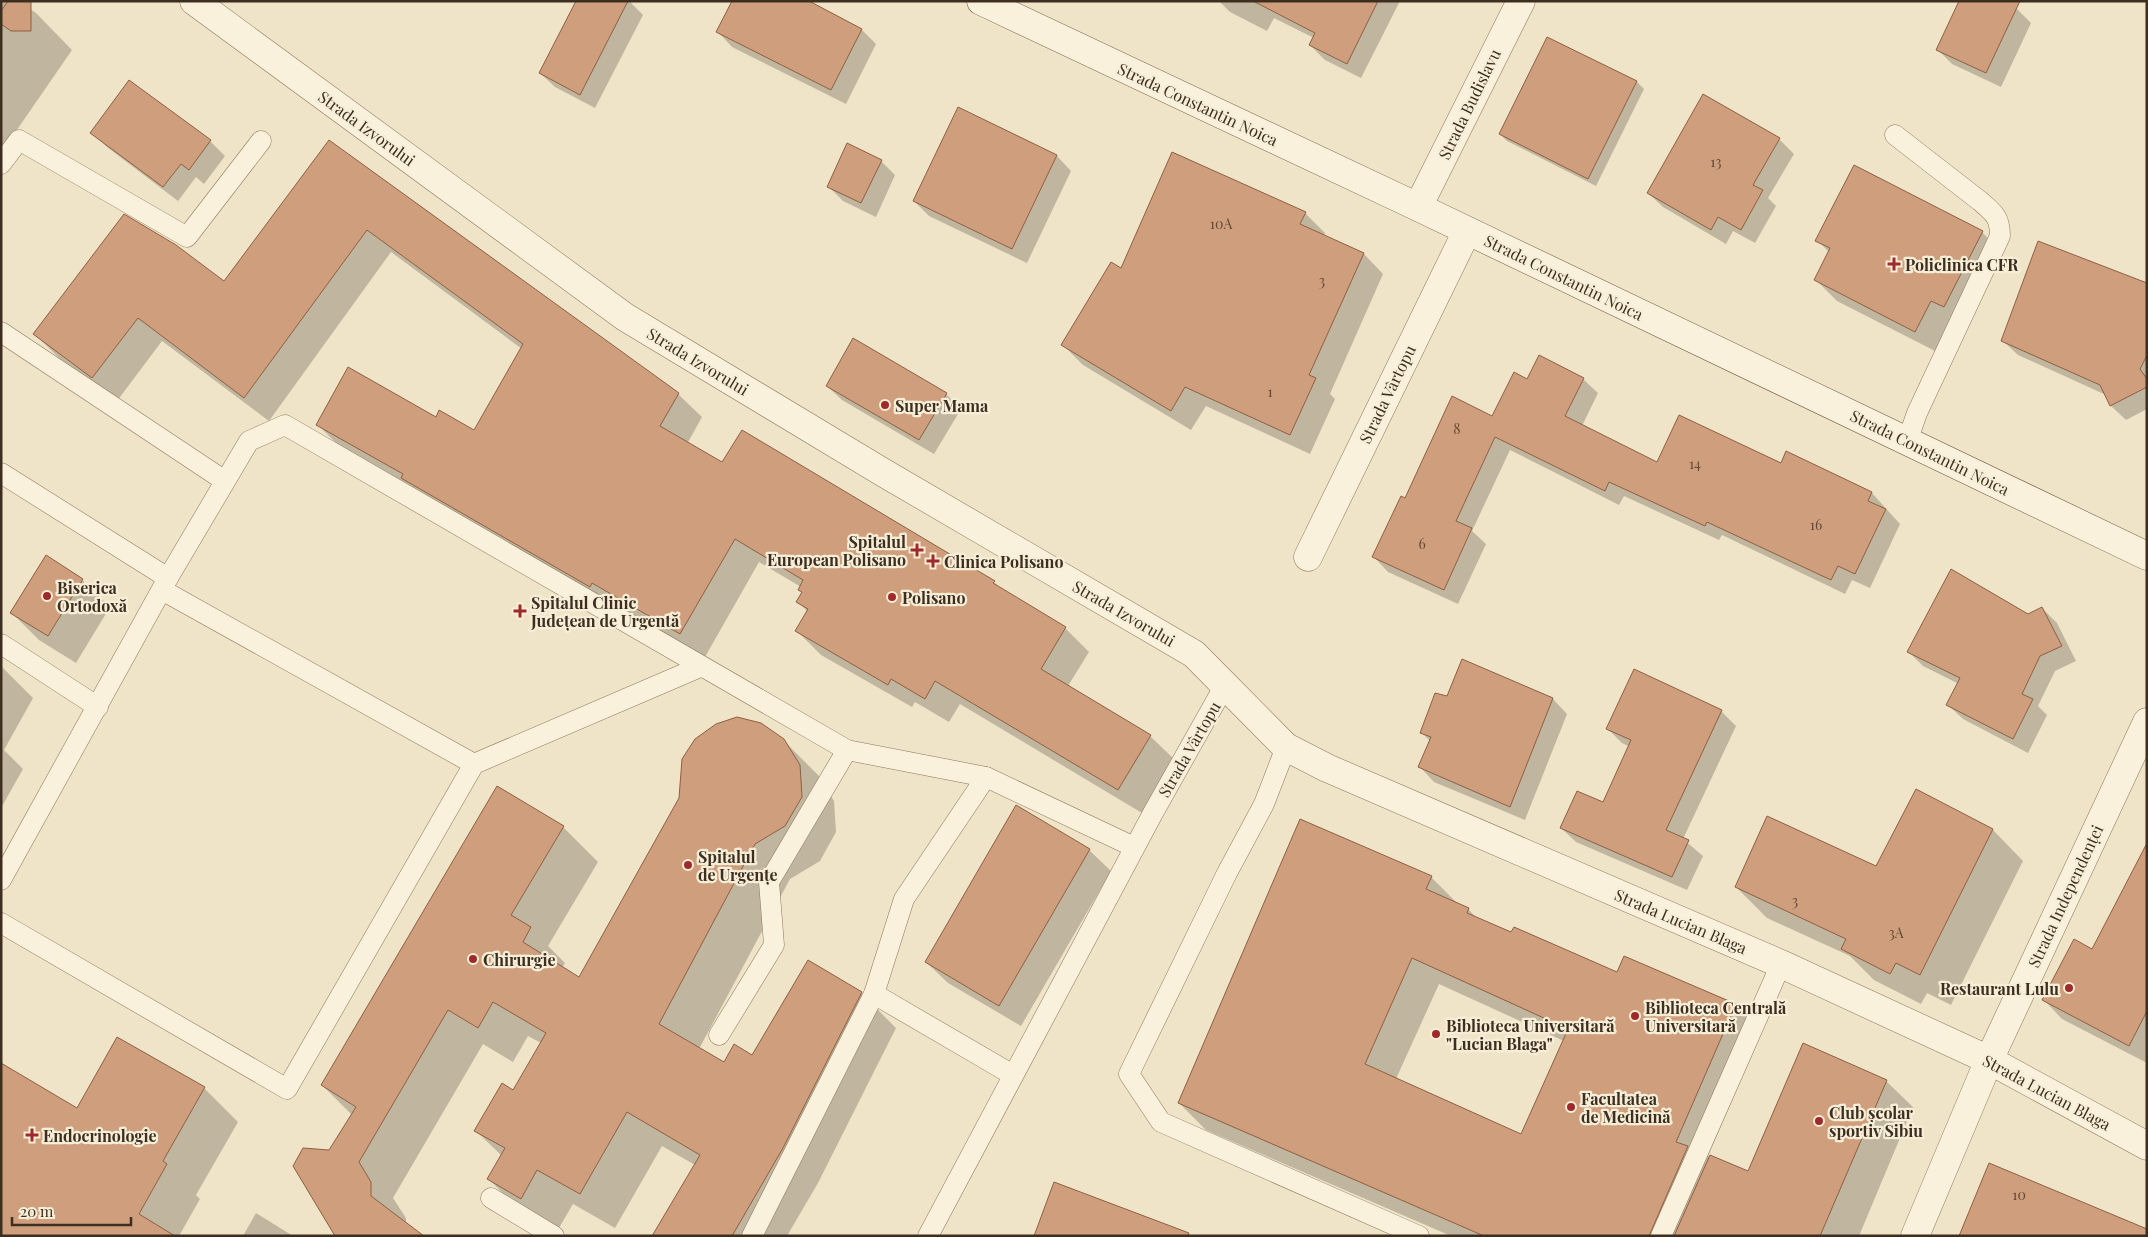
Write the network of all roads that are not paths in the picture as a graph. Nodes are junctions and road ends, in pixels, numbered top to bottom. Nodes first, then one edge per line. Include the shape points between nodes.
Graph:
1 (194, 1) edge
2 (981, 1) edge
3 (1520, 1) edge
4 (1895, 135) dead end
5 (261, 141) dead end
6 (1, 164) edge
7 (1418, 207) junction
8 (1467, 231) junction
9 (1, 332) edge
10 (1908, 442) junction
11 (1, 474) edge
12 (225, 481) junction
13 (2147, 556) edge
14 (1308, 557) dead end
15 (165, 584) junction
16 (1, 644) edge
17 (700, 667) junction
18 (1225, 685) junction
19 (98, 707) junction
20 (2147, 722) edge
21 (1286, 747) junction
22 (847, 750) junction
23 (474, 764) junction
24 (986, 777) junction
25 (1134, 847) junction
26 (8, 851) edge
27 (1, 880) edge
28 (1, 924) edge
29 (1781, 964) junction
30 (874, 994) junction
31 (719, 1035) dead end
32 (1989, 1060) junction
33 (1013, 1075) junction
34 (2147, 1146) edge
35 (491, 1198) dead end
36 (554, 1236) edge
37 (752, 1236) edge
38 (928, 1236) edge
39 (1419, 1236) edge
40 (1661, 1236) edge
41 (1915, 1236) edge

1 - 18 street, Strada Izvorului via 625,317 1194,654
2 - 7 street, Strada Constantin Noica
3 - 7 street, Strada Budislavu
4 - 10 lane via 1986,206 2000,223 2000,236 1917,413
5 - 6 lane via 187,237 19,140
7 - 8 street, Strada Constantin Noica
8 - 10 street, Strada Constantin Noica
8 - 14 street, Strada Vârtopu
9 - 12 lane
10 - 13 street, Strada Constantin Noica
11 - 15 lane
12 - 15 lane
12 - 17 lane via 249,441 285,425
15 - 19 lane
15 - 23 lane
16 - 19 lane
17 - 22 lane
17 - 23 lane
18 - 21 street, Strada Lucian Blaga
18 - 25 lane, Strada Vârtopu
19 - 26 lane
20 - 32 street, Strada Independenței
21 - 29 street, Strada Lucian Blaga via 1336,772
21 - 39 lane via 1264,804 1129,1074 1161,1122
22 - 24 lane
22 - 31 lane via 769,882 774,945
23 - 28 lane via 287,1089
24 - 25 lane
24 - 30 lane via 904,899
25 - 33 lane, Strada Vârtopu
26 - 27 lane
29 - 32 street, Strada Lucian Blaga
29 - 40 lane
30 - 33 lane
30 - 37 lane
32 - 34 street, Strada Lucian Blaga
32 - 41 street, Strada Independenței
33 - 38 lane, Strada Vârtopu
35 - 36 lane

